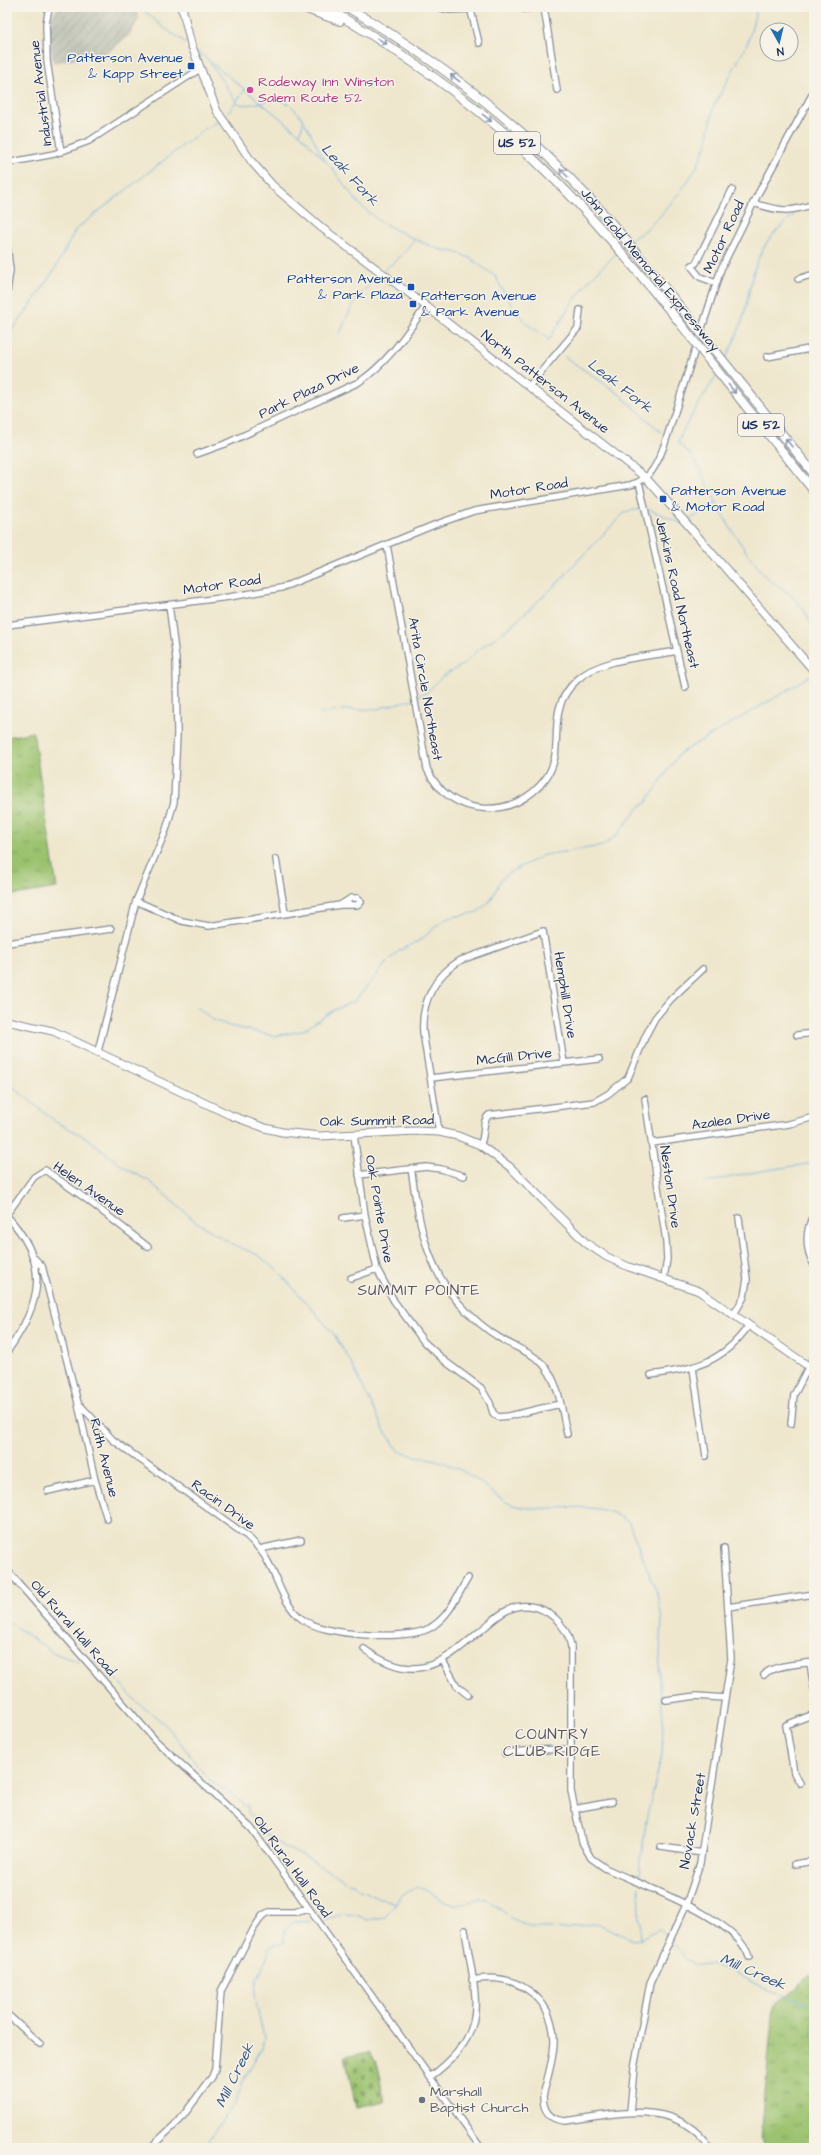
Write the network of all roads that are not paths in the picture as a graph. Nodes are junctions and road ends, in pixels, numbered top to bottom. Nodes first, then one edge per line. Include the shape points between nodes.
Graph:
1 (49, 7) edge
2 (182, 7) edge
3 (301, 7) edge
4 (325, 7) edge
5 (347, 7) edge
6 (352, 7) edge
7 (437, 7) edge
8 (518, 7) edge
9 (543, 7) edge
10 (470, 8) edge
11 (372, 22) junction
12 (366, 31) junction
13 (478, 43) dead end
14 (200, 69) junction
15 (557, 90) dead end
16 (814, 91) edge
17 (61, 152) junction
18 (7, 163) edge
19 (732, 190) dead end
20 (753, 203) junction
21 (814, 204) edge
22 (7, 246) edge
23 (814, 274) edge
24 (798, 279) dead end
25 (716, 283) junction
26 (7, 292) edge
27 (426, 306) junction
28 (580, 310) dead end
29 (814, 348) edge
30 (767, 357) dead end
31 (529, 386) junction
32 (197, 454) dead end
33 (814, 474) edge
34 (646, 478) junction
35 (639, 482) junction
36 (814, 491) edge
37 (387, 545) junction
38 (169, 605) junction
39 (7, 625) edge
40 (678, 651) junction
41 (814, 671) edge
42 (685, 687) dead end
43 (276, 859) dead end
44 (136, 901) junction
45 (340, 905) dead end
46 (286, 913) junction
47 (110, 929) dead end
48 (7, 943) edge
49 (703, 969) dead end
50 (7, 1021) edge
51 (814, 1033) edge
52 (797, 1035) dead end
53 (98, 1051) junction
54 (599, 1059) dead end
55 (564, 1063) junction
56 (431, 1078) junction
57 (645, 1099) dead end
58 (814, 1117) edge
59 (439, 1132) junction
60 (354, 1135) junction
61 (652, 1143) junction
62 (480, 1145) junction
63 (411, 1168) junction
64 (359, 1175) junction
65 (464, 1176) dead end
66 (7, 1215) edge
67 (365, 1215) junction
68 (814, 1215) edge
69 (343, 1218) dead end
70 (739, 1218) dead end
71 (148, 1247) dead end
72 (33, 1257) junction
73 (814, 1265) edge
74 (377, 1269) junction
75 (351, 1278) dead end
76 (664, 1278) junction
77 (734, 1314) junction
78 (749, 1325) junction
79 (7, 1352) edge
80 (814, 1356) edge
81 (693, 1368) junction
82 (811, 1368) edge
83 (651, 1375) dead end
84 (78, 1403) junction
85 (560, 1404) junction
86 (791, 1424) dead end
87 (567, 1434) dead end
88 (706, 1456) dead end
89 (95, 1480) junction
90 (48, 1491) dead end
91 (107, 1519) dead end
92 (301, 1540) dead end
93 (724, 1548) dead end
94 (260, 1549) junction
95 (7, 1570) edge
96 (468, 1578) dead end
97 (814, 1594) edge
98 (728, 1607) junction
99 (364, 1649) dead end
100 (443, 1660) junction
101 (812, 1663) edge
102 (764, 1675) dead end
103 (814, 1688) edge
104 (468, 1695) dead end
105 (725, 1698) junction
106 (666, 1700) dead end
107 (814, 1714) edge
108 (570, 1749) junction
109 (505, 1753) dead end
110 (800, 1783) dead end
111 (612, 1802) dead end
112 (574, 1809) junction
113 (661, 1847) dead end
114 (702, 1853) junction
115 (814, 1861) edge
116 (795, 1864) dead end
117 (686, 1905) junction
118 (308, 1908) junction
119 (465, 1930) dead end
120 (749, 1957) dead end
121 (472, 1980) junction
122 (7, 2014) edge
123 (40, 2044) dead end
124 (430, 2077) junction
125 (630, 2112) junction
126 (150, 2148) edge
127 (481, 2148) edge
128 (710, 2148) edge

1 - 17 street, Industrial Avenue via 46,24 49,54 47,61
2 - 14 main road, North Patterson Avenue via 190,43
3 - 12 highway
4 - 12 highway, John Gold Memorial Expressway / US 52
5 - 11 highway, John Gold Memorial Expressway / US 52
6 - 11 highway
7 - 10 street via 450,10
8 - 9 street
9 - 15 street
10 - 13 street
33 -> 11 highway, John Gold Memorial Expressway / US 52, bridge via 599,209 535,144 443,69
12 -> 36 highway, John Gold Memorial Expressway / US 52, bridge via 460,95 524,150 587,213 676,318
14 - 17 street via 89,141
14 - 27 main road, North Patterson Avenue via 217,111 233,137 273,186 322,228
16 - 20 street, Motor Road
17 - 18 street
19 - 25 street via 696,263 691,266 700,277
20 - 21 street via 778,211 792,211
20 - 25 street, Motor Road
22 - 26 street via 10,270
23 - 24 street
25 - 34 street, Motor Road via 664,446 656,467
27 - 31 main road, North Patterson Avenue
27 - 32 street, Park Plaza Drive via 391,354 376,370 359,382 225,444
28 - 31 street via 578,328
29 - 30 street
31 - 34 main road, North Patterson Avenue
34 - 35 street, Motor Road
34 - 41 main road, North Patterson Avenue
35 - 37 street, Motor Road via 474,511
35 - 40 street, Jenkins Road Northeast
37 - 38 street, Motor Road via 281,588
37 - 40 street, Arita Circle Northeast via 427,769 444,792 465,805 479,809 508,806 524,798 540,784 551,768 554,758 556,724 562,700 572,685 585,673 608,664
38 - 39 street, Motor Road
38 - 44 street via 176,659 175,795 166,830
40 - 42 street, Jenkins Road Northeast
43 - 46 street
44 - 46 street via 182,921 202,925 225,924
44 - 53 street
45 - 46 street
47 - 48 street
49 - 62 street via 655,1018 630,1074 620,1085 594,1102 489,1114
50 - 53 main road, Oak Summit Road via 53,1031
51 - 52 street
53 - 60 main road, Oak Summit Road via 230,1115 265,1128 320,1136
54 - 55 street, McGill Drive
55 - 56 street, McGill Drive
55 - 56 street, Hemphill Drive via 543,931 461,960 436,981 426,1002 423,1016 423,1032
56 - 59 street
57 - 61 street, Neston Drive
58 - 61 street, Azalea Drive via 789,1124
59 - 60 main road, Oak Summit Road
59 - 62 main road, Oak Summit Road
60 - 64 street, Oak Pointe Drive
61 - 76 street, Neston Drive via 666,1241
62 - 76 main road, Oak Summit Road via 510,1166 586,1243 629,1267
63 - 64 street
63 - 65 street via 440,1169
63 - 85 street via 424,1242 446,1287 469,1313 489,1330 532,1356 546,1368 556,1388
64 - 67 street, Oak Pointe Drive
66 - 71 street, Helen Avenue via 34,1177 45,1170
66 - 72 street via 21,1232
67 - 69 street
67 - 74 street, Oak Pointe Drive
68 - 73 street via 807,1239
70 - 77 street via 747,1279 744,1297
72 - 79 street via 37,1274 36,1296 24,1329
72 - 84 street, Racin Drive via 42,1266
74 - 75 street
74 - 85 street, Oak Pointe Drive via 394,1301 424,1342 481,1388 493,1413 498,1417
76 - 77 main road, Oak Summit Road via 699,1291
77 - 78 main road, Oak Summit Road
78 - 81 street via 725,1353
78 - 82 main road, Oak Summit Road
80 - 82 street
81 - 83 street
81 - 88 street
82 - 86 street via 794,1394
84 - 89 street, Ruth Avenue
84 - 94 street, Racin Drive via 113,1440 247,1536
85 - 87 street
89 - 90 street
89 - 91 street, Ruth Avenue
92 - 94 street
93 - 98 street, Novack Street
94 - 96 street, Racin Drive via 285,1598 302,1620 314,1626 358,1635 410,1633 429,1628 449,1612
95 - 118 street, Old Rural Hall Road via 156,1740 251,1828
97 - 98 street
98 - 105 street, Novack Street via 731,1659
99 - 100 street via 390,1664 410,1668 432,1665
100 - 104 street via 457,1686
100 - 108 street via 508,1610 534,1607 551,1614 570,1638
101 - 102 street via 777,1668
101 - 103 street
105 - 106 street via 696,1696
105 - 114 street, Novack Street
107 - 110 street via 786,1726 794,1773
108 - 109 street
108 - 112 street
111 - 112 street
112 - 117 street via 582,1842 596,1863
113 - 114 street
114 - 117 street, Novack Street
115 - 116 street
117 - 120 street via 720,1923 745,1948
117 - 125 street, Novack Street via 650,1983 634,2068
118 - 124 street, Old Rural Hall Road
118 - 126 street via 295,1912 269,1912 263,1915 254,1928 221,1991 215,2070 212,2077 180,2120
119 - 121 street
121 - 124 street via 476,2016 470,2035 456,2056
121 - 125 street via 491,1978 512,1981 531,1992 546,2012 554,2041 543,2096 548,2115 558,2121 565,2121
122 - 123 street
124 - 127 street, Old Rural Hall Road
125 - 128 street via 657,2113 676,2119 697,2132

